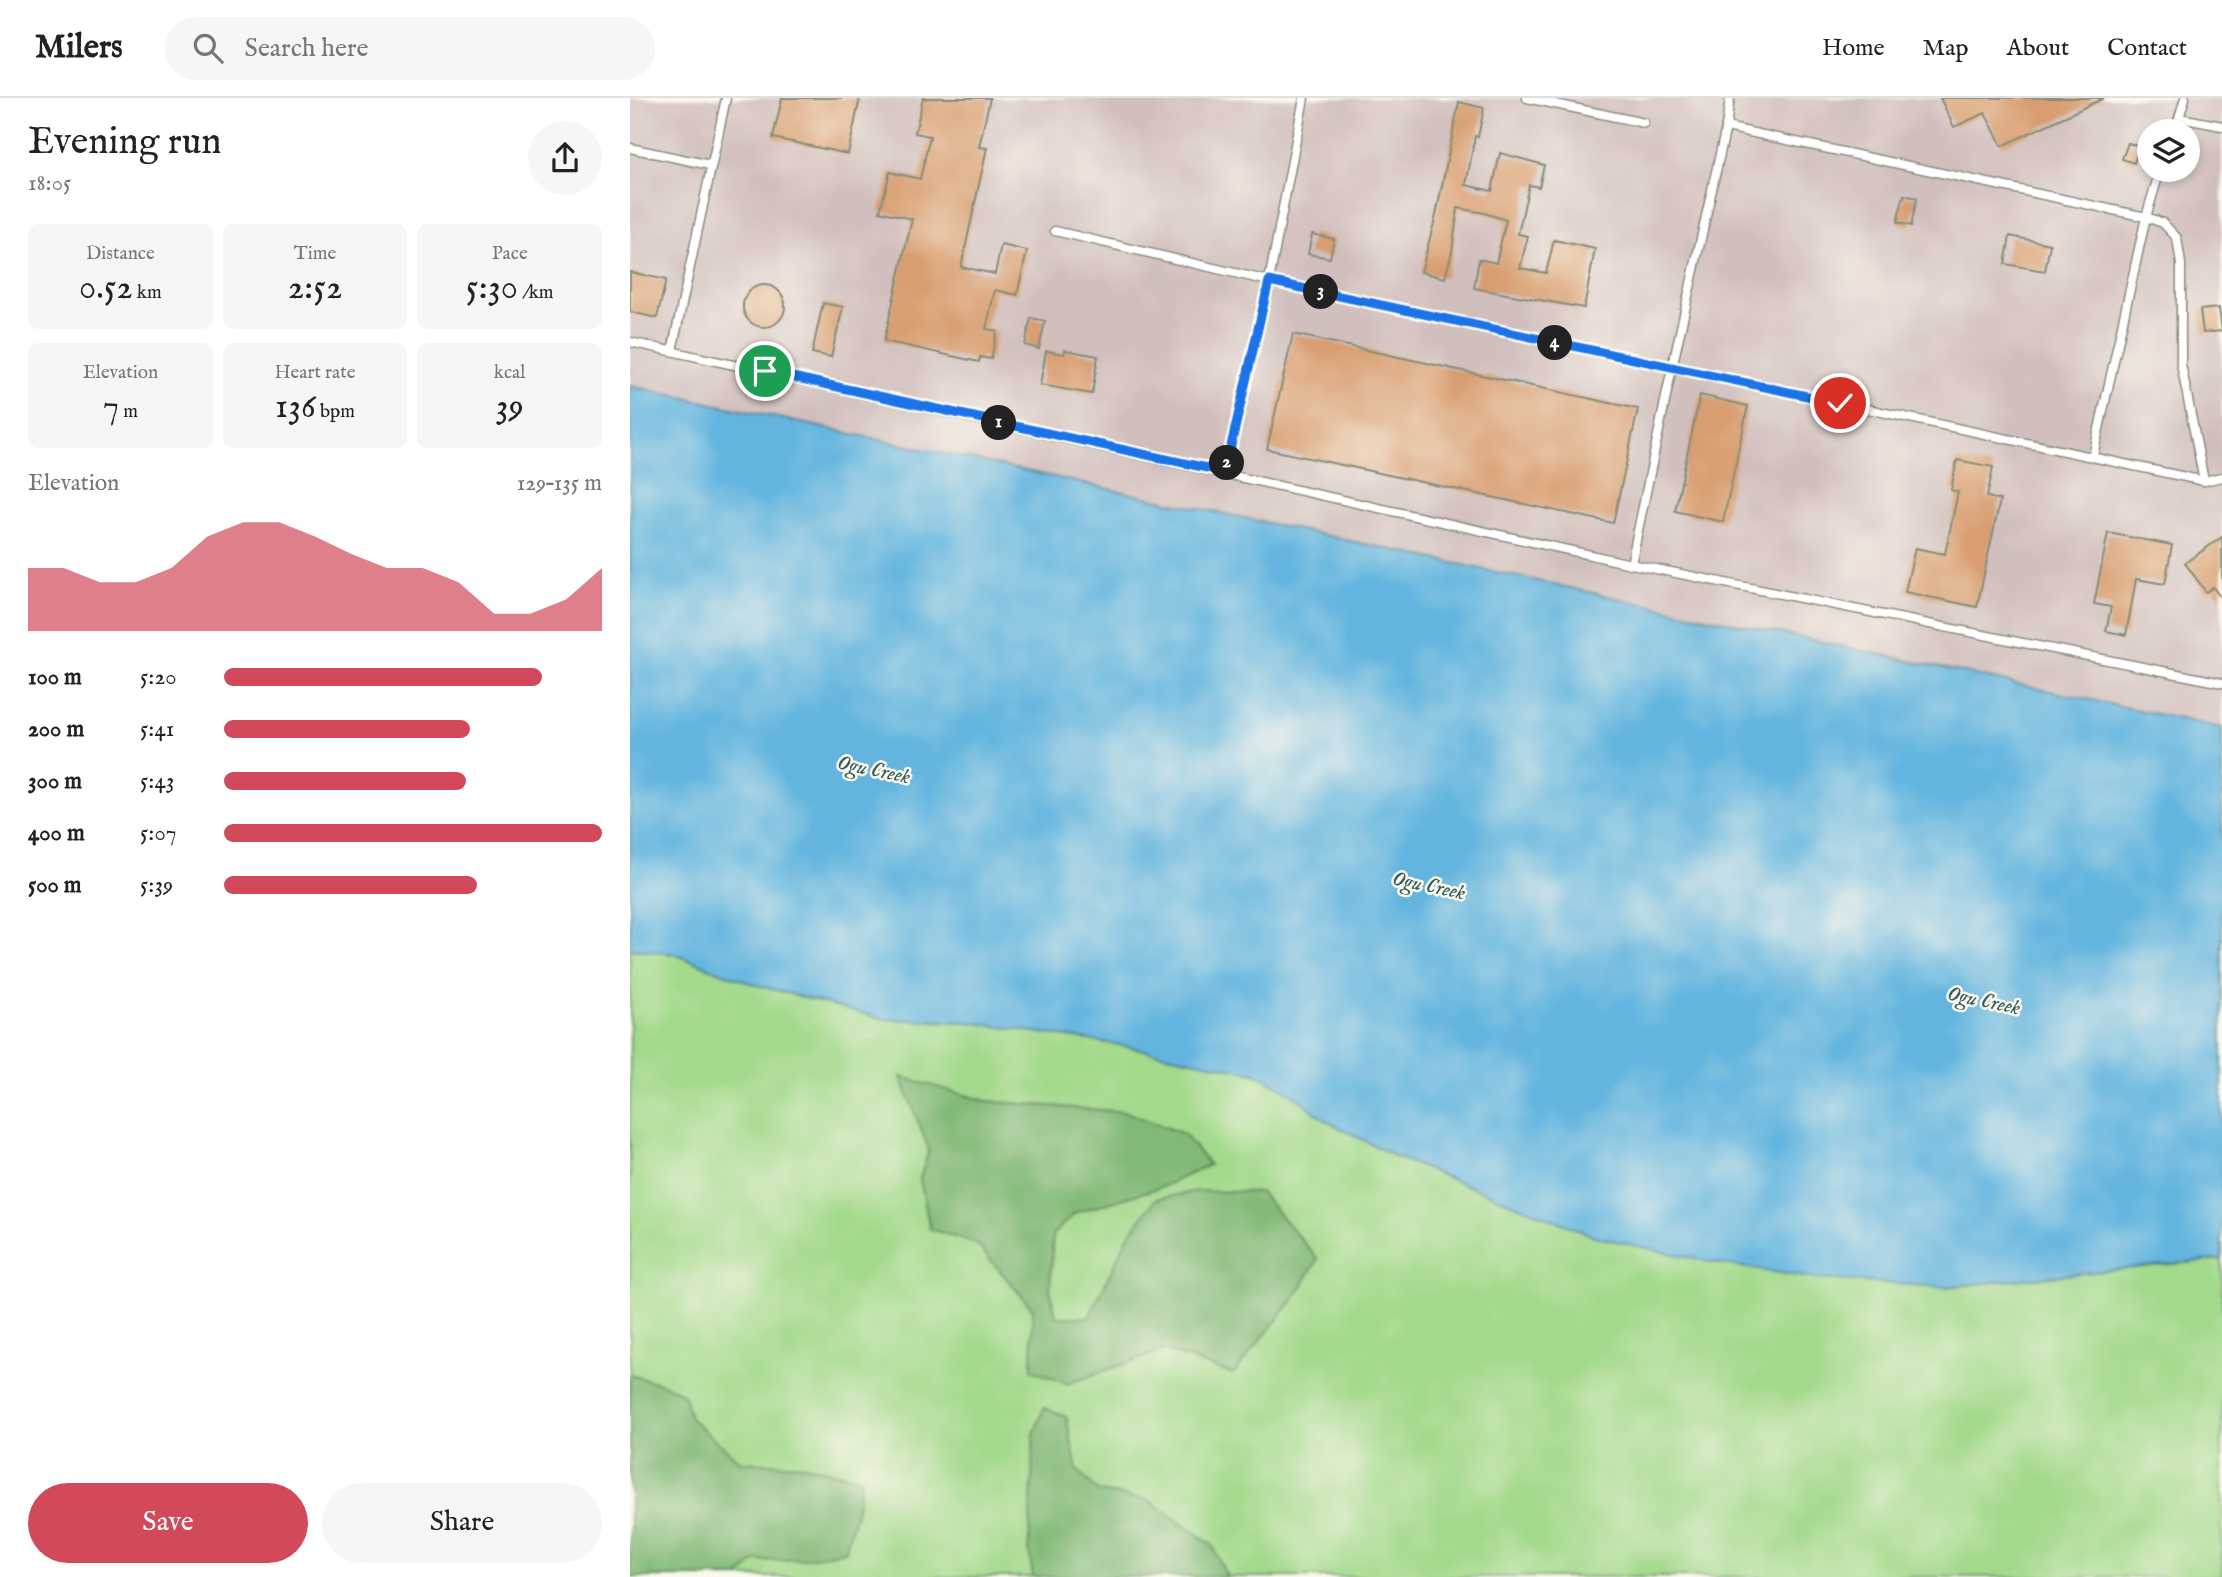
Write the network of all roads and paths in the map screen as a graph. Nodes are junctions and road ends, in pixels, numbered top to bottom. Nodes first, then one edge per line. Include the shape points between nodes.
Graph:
1 (726, 98) edge
2 (1304, 98) edge
3 (1527, 98) edge
4 (1730, 98) edge
5 (2185, 98) edge
6 (2180, 118) joint
7 (1644, 123) dead end
8 (2222, 126) edge
9 (1726, 128) junction
10 (630, 148) edge
11 (710, 166) junction
12 (2157, 182) edge
13 (2146, 217) junction
14 (1055, 231) dead end
15 (1269, 281) junction
16 (630, 342) edge
17 (672, 351) junction
18 (1672, 368) junction
19 (2093, 456) junction
20 (1225, 472) junction
21 (2222, 478) edge
22 (2204, 481) junction
23 (1631, 564) junction
24 (2222, 683) edge

1 - 11 lane
2 - 15 lane
3 - 7 lane
4 - 9 lane
5 - 6 lane
6 - 8 lane
9 - 13 lane
9 - 18 lane
10 - 11 lane
11 - 17 lane
12 - 13 lane
13 - 19 lane
13 - 22 lane via 2163,223 2177,238 2181,364
14 - 15 lane
15 - 18 lane
15 - 20 lane
16 - 17 lane
17 - 20 lane
18 - 19 lane
18 - 23 lane
19 - 22 lane
20 - 23 lane
21 - 22 lane
23 - 24 lane

